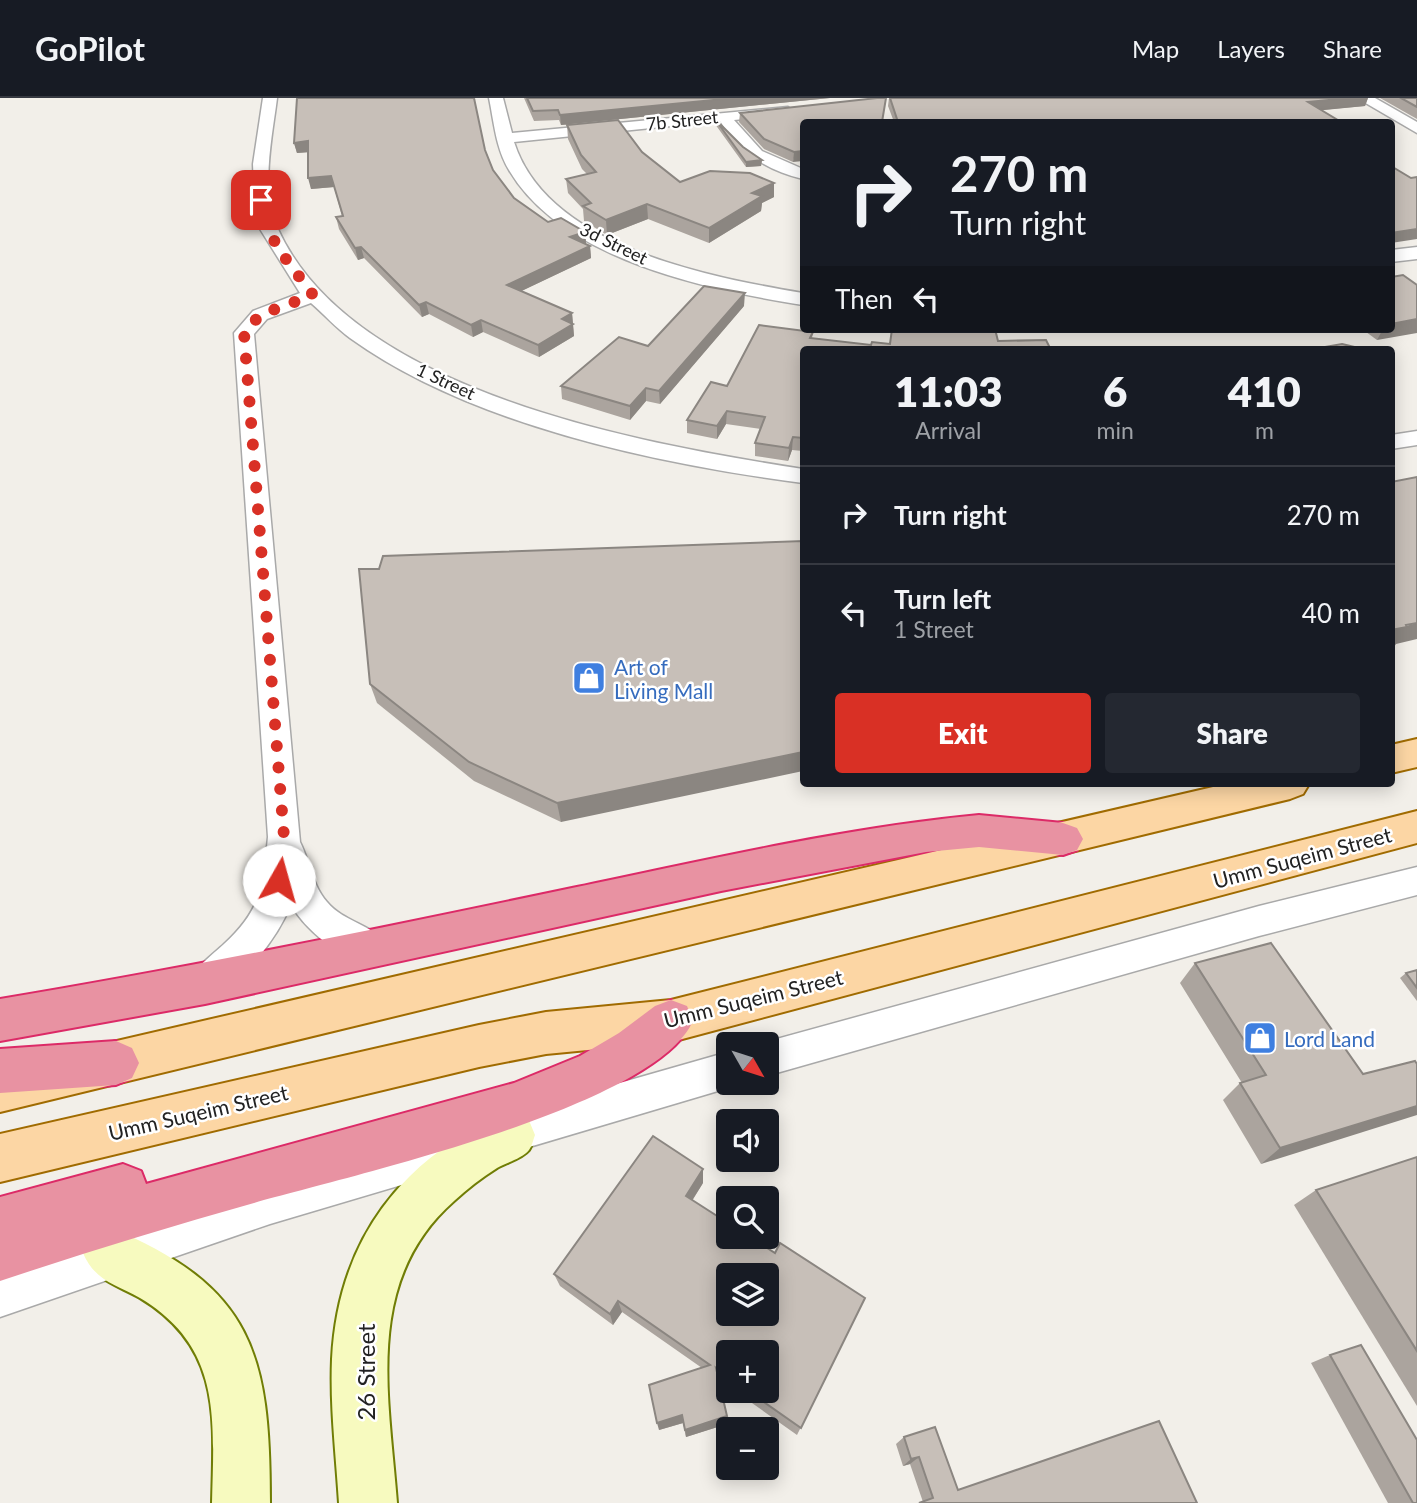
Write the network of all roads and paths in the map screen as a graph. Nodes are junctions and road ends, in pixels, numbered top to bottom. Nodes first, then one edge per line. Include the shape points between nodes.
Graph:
1 (270, 98) edge
2 (496, 98) edge
3 (1364, 98) edge
4 (798, 108) edge
5 (724, 116) junction
6 (1417, 130) edge
7 (1395, 134) edge
8 (506, 138) junction
9 (800, 173) edge
10 (1417, 253) edge
11 (1395, 256) edge
12 (313, 295) junction
13 (800, 298) edge
14 (1417, 438) edge
15 (1395, 441) edge
16 (800, 475) edge
17 (1417, 753) edge
18 (1395, 758) edge
19 (1278, 787) edge
20 (1417, 827) edge
21 (284, 837) junction
22 (1063, 839) junction
23 (1417, 881) edge
24 (374, 950) junction
25 (205, 984) junction
26 (0, 1020) edge
27 (652, 1022) junction
28 (779, 1054) edge
29 (116, 1063) junction
30 (0, 1071) edge
31 (716, 1074) edge
32 (0, 1090) edge
33 (511, 1135) junction
34 (0, 1158) edge
35 (0, 1222) edge
36 (109, 1253) junction
37 (0, 1255) edge
38 (0, 1295) edge
39 (241, 1503) edge
40 (368, 1503) edge

1 - 12 street, 1 Street via 260,171 264,215 286,262
2 - 8 street, 3d Street
3 - 6 street
4 - 5 street, 7b Street
5 - 8 street, 7b Street
5 - 9 street via 749,149
6 - 7 street
8 - 13 street, 3d Street via 518,171 536,194 592,235 695,276
10 - 11 street
12 - 16 street, 1 Street via 350,327 401,359 510,409 648,449
12 - 21 street via 260,315 244,333
14 - 15 street
17 - 18 main road
19 - 22 main road
20 - 27 main road, Umm Suqeim Street
21 - 24 street via 308,906 332,929
21 - 25 street via 277,896 270,913 246,946
22 - 24 highway via 979,831 926,836 708,876
22 - 29 main road
23 - 28 street
24 - 25 highway
25 - 26 highway
27 - 34 main road, Umm Suqeim Street via 546,1033 479,1046
27 - 35 highway via 596,1054 547,1074
27 - 37 highway via 622,1060 561,1089 112,1218
29 - 30 highway
29 - 32 main road
31 - 33 street
33 - 36 street
33 - 40 main road, 26 Street via 448,1170 421,1195 379,1261 361,1340
36 - 38 street
36 - 39 main road via 189,1300 215,1331 232,1372

